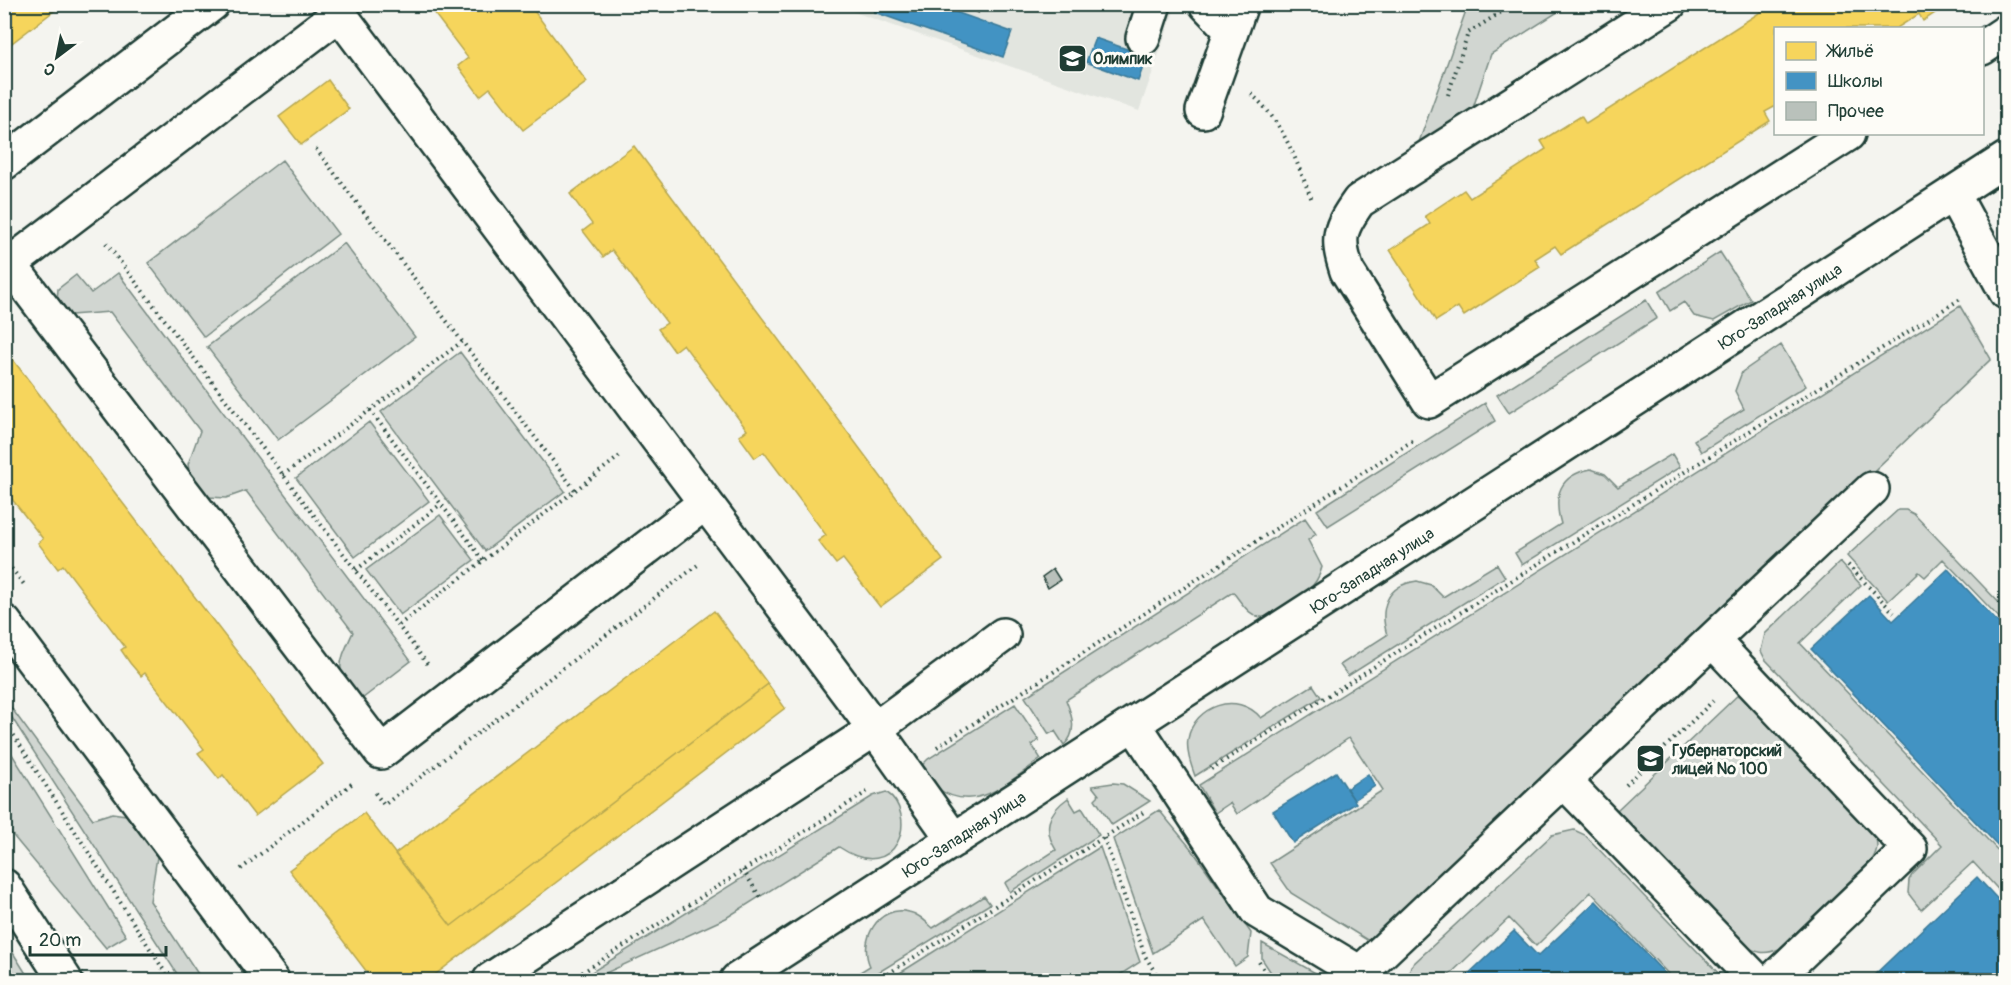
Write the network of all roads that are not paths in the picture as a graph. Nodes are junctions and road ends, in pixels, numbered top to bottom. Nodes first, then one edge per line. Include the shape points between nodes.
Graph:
1 (212, 4) edge
2 (1154, 4) edge
3 (1206, 4) edge
4 (1669, 4) edge
5 (336, 9) edge
6 (1236, 17) edge
7 (2007, 33) edge
8 (1143, 38) dead end
9 (1984, 47) edge
10 (1203, 111) dead end
11 (1846, 135) edge
12 (2007, 159) edge
13 (4, 163) edge
14 (1953, 194) junction
15 (7, 260) edge
16 (2002, 284) edge
17 (1872, 489) dead end
18 (705, 503) junction
19 (4, 621) edge
20 (1003, 634) dead end
21 (1713, 641) junction
22 (1134, 724) junction
23 (874, 729) junction
24 (1565, 782) junction
25 (954, 840) junction
26 (4, 886) edge
27 (1364, 977) edge
28 (65, 981) edge
29 (272, 981) edge
30 (490, 981) edge
31 (737, 981) edge
32 (1756, 981) edge
33 (1773, 981) edge

1 - 13 street
2 - 8 street
3 - 6 street
4 - 11 street via 1359,201 1342,224 1339,248 1347,272 1429,401
5 - 15 street via 81,210
5 - 18 street
6 - 10 street
7 - 9 street
12 - 14 street, Юго-Западная улица
14 - 16 street
14 - 22 street, Юго-Западная улица
15 - 18 street via 381,752
17 - 21 street
18 - 23 street
19 - 29 street
20 - 23 street
21 - 24 street
21 - 33 street via 1910,849
22 - 25 street, Юго-Западная улица
22 - 27 street via 1257,911
23 - 25 street
23 - 30 street
24 - 27 street
24 - 32 street
25 - 31 street, Юго-Западная улица
26 - 28 street

